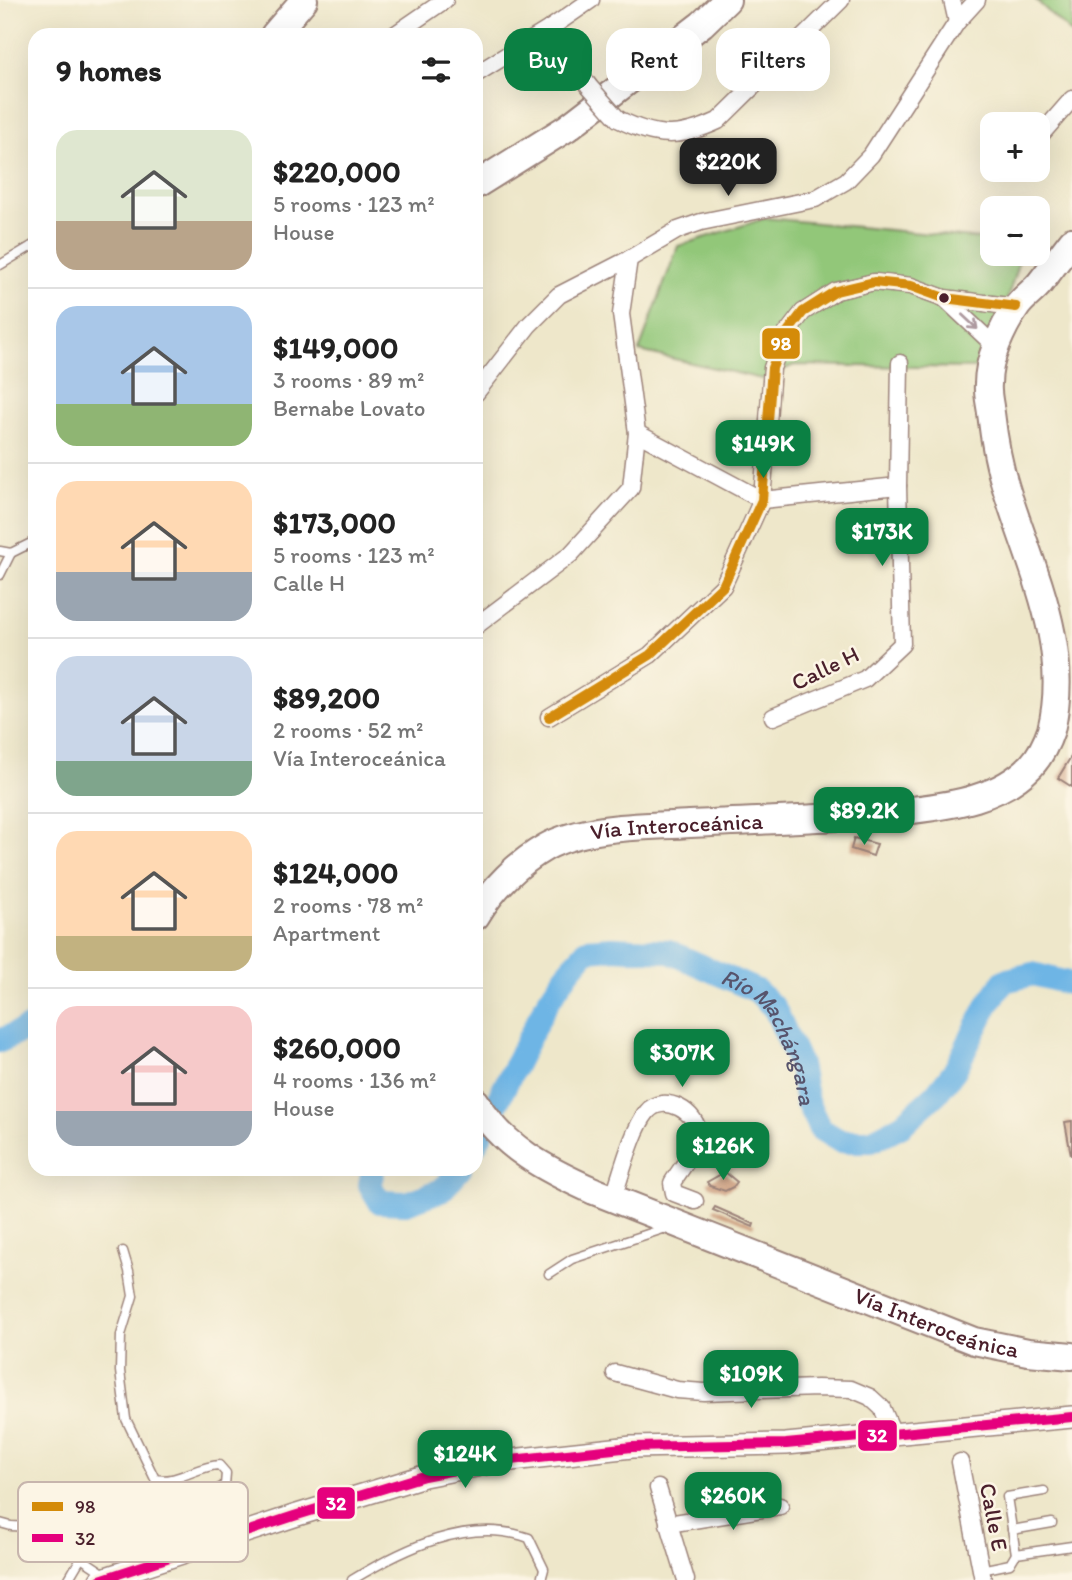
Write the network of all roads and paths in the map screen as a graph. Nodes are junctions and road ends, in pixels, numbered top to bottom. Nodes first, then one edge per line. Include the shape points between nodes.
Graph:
1 (304, 0) edge
2 (446, 0) edge
3 (591, 0) edge
4 (727, 0) edge
5 (841, 0) edge
6 (952, 0) edge
7 (977, 0) edge
8 (957, 22) junction
9 (280, 28) edge
10 (404, 28) edge
11 (551, 28) edge
12 (504, 57) edge
13 (483, 70) edge
14 (592, 89) edge
15 (1072, 99) edge
16 (1050, 124) edge
17 (483, 181) edge
18 (1072, 241) edge
19 (28, 248) edge
20 (629, 259) junction
21 (0, 265) edge
22 (1038, 285) junction
23 (944, 298) junction
24 (1016, 307) junction
25 (996, 347) junction
26 (900, 363) dead end
27 (483, 384) edge
28 (991, 411) junction
29 (636, 433) junction
30 (898, 486) junction
31 (762, 500) junction
32 (28, 544) edge
33 (0, 551) edge
34 (11, 553) junction
35 (0, 575) edge
36 (483, 621) edge
37 (549, 717) dead end
38 (773, 717) dead end
39 (483, 905) edge
40 (483, 1111) edge
41 (604, 1195) junction
42 (695, 1200) dead end
43 (678, 1224) junction
44 (123, 1251) dead end
45 (549, 1274) dead end
46 (1072, 1356) edge
47 (615, 1373) dead end
48 (1072, 1417) edge
49 (893, 1433) junction
50 (960, 1462) dead end
51 (225, 1482) edge
52 (658, 1488) dead end
53 (1044, 1491) dead end
54 (780, 1506) dead end
55 (0, 1523) edge
56 (1052, 1523) dead end
57 (668, 1524) junction
58 (18, 1526) edge
59 (1012, 1530) junction
60 (248, 1531) edge
61 (1072, 1546) edge
62 (1016, 1554) junction
63 (79, 1562) edge
64 (86, 1562) edge
65 (153, 1562) edge
66 (982, 1575) edge
67 (683, 1577) edge
68 (104, 1578) edge
69 (68, 1580) edge
70 (352, 1580) edge
71 (541, 1580) edge

1 - 9 main road
2 - 10 street
3 - 11 street
4 - 17 main road via 567,128
5 - 14 street, bridge via 718,121 697,131 660,134 639,130 618,119
6 - 8 street
7 - 8 street
8 - 20 street via 871,155 846,181 815,199 678,229
12 - 13 street
15 - 16 street
18 - 22 main road, Vía Interoceánica
19 - 21 lane
20 - 27 street via 549,302
20 - 29 street via 621,314
22 - 24 main road, Vía Interoceánica
22 - 28 main road, Vía Interoceánica
23 - 24 street
23 -> 25 street
23 - 31 street via 911,286 874,282 836,291 803,312 783,338 772,368
24 - 25 main road, Vía Interoceánica
25 - 28 main road, Vía Interoceánica via 988,384
26 - 30 street, Calle H
28 - 39 main road, Vía Interoceánica via 1002,477 1051,611 1060,660 1055,718 1032,765 986,795 948,805 587,833 548,846 518,868
29 - 31 street
29 - 36 street via 631,488 571,554
30 - 31 street
30 - 38 street, Calle H via 902,644 865,679
31 - 37 street via 723,586 650,655
32 - 34 lane
33 - 34 lane
34 - 35 lane
40 - 41 main road, Vía Interoceánica via 524,1155
41 - 42 street via 648,1111 668,1106 681,1107 698,1127 698,1140 673,1183 674,1193
41 - 43 main road, Vía Interoceánica
43 - 45 lane via 572,1259
43 - 46 main road, Vía Interoceánica via 974,1341
44 - 51 lane via 133,1296 121,1335 126,1419 155,1479 164,1481 205,1465 219,1465 226,1473
47 - 49 street via 677,1390 704,1392 851,1389 882,1408
48 - 49 street
49 - 60 street via 786,1444 632,1447 502,1461 437,1473
50 - 66 street, Calle E
52 - 57 street
53 - 59 lane via 1007,1497
54 - 57 street
55 - 58 lane
56 - 59 lane
57 - 67 street
59 - 62 lane
61 - 62 lane
62 - 66 lane via 1010,1564
63 - 69 lane
64 - 68 lane
65 - 68 street
70 - 71 lane via 431,1542 456,1534 494,1531 529,1538 544,1569

